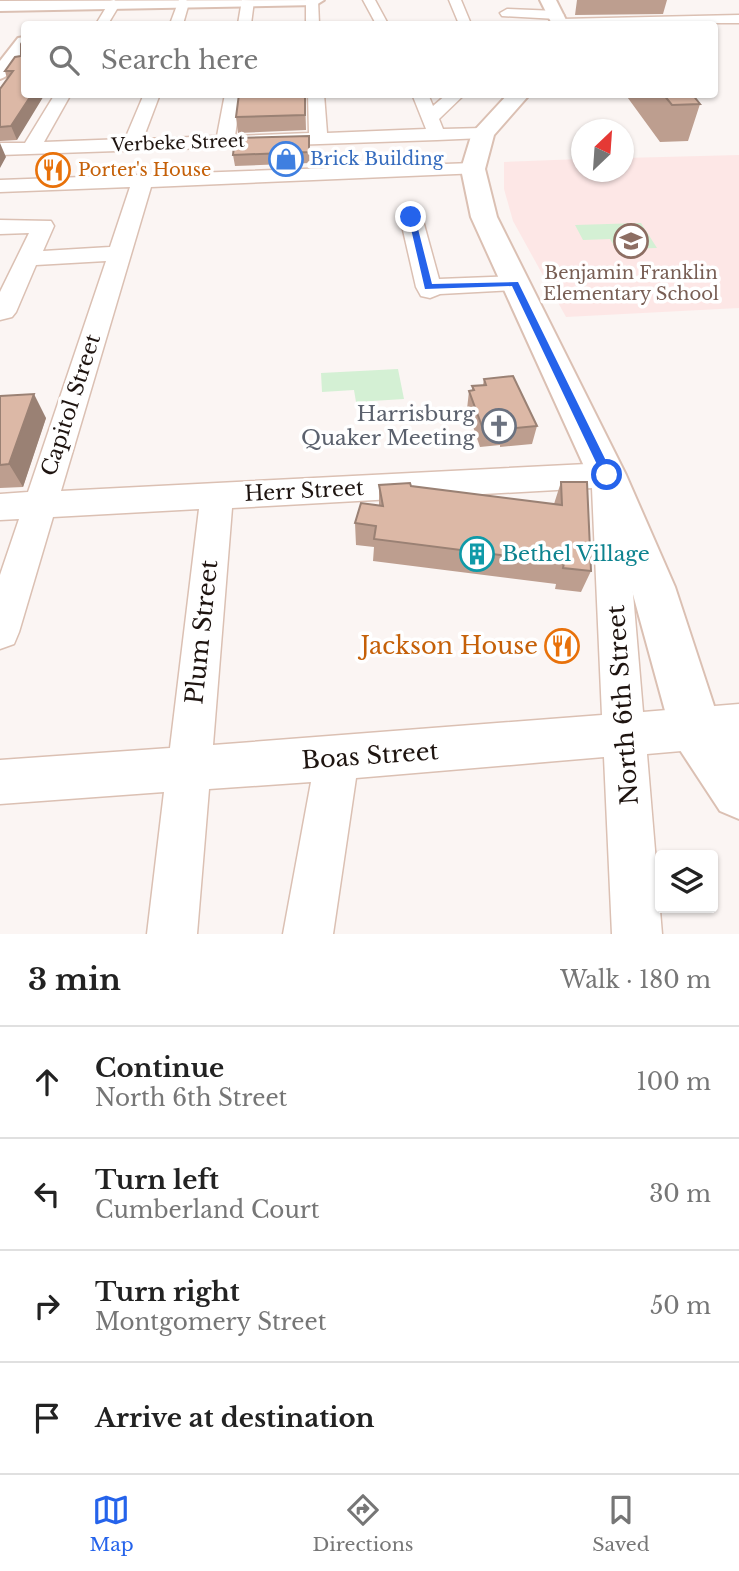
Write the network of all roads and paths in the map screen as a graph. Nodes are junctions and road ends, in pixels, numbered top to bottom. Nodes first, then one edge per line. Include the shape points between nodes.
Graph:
1 (314, 0) edge
2 (369, 0) edge
3 (455, 0) edge
4 (548, 0) edge
5 (259, 1) edge
6 (55, 3) edge
7 (183, 3) junction
8 (114, 4) junction
9 (0, 6) edge
10 (507, 13) dead end
11 (739, 19) edge
12 (40, 21) edge
13 (104, 21) edge
14 (177, 21) edge
15 (247, 21) edge
16 (313, 21) edge
17 (380, 21) edge
18 (464, 21) edge
19 (559, 21) edge
20 (21, 46) edge
21 (8, 66) edge
22 (61, 98) edge
23 (150, 98) edge
24 (232, 98) edge
25 (316, 98) edge
26 (422, 98) edge
27 (454, 98) edge
28 (516, 98) edge
29 (434, 126) junction
30 (482, 133) junction
31 (318, 138) junction
32 (225, 141) junction
33 (132, 144) junction
34 (31, 148) junction
35 (0, 149) edge
36 (474, 169) junction
37 (143, 180) junction
38 (0, 186) edge
39 (411, 217) dead end
40 (0, 227) edge
41 (120, 253) junction
42 (28, 259) junction
43 (515, 284) junction
44 (0, 312) edge
45 (607, 475) junction
46 (217, 495) junction
47 (40, 504) junction
48 (0, 507) edge
49 (0, 632) edge
50 (717, 727) edge
51 (624, 735) junction
52 (337, 758) junction
53 (189, 769) junction
54 (0, 782) edge
55 (739, 792) edge
56 (172, 934) edge
57 (308, 934) edge
58 (637, 934) edge

1 - 5 main road
1 - 16 street
2 - 17 street
3 - 18 street
4 - 19 main road
5 - 7 main road
5 - 15 street
6 - 8 main road
6 - 9 main road
6 - 12 main road
7 - 8 main road
7 - 14 street
8 - 13 street
10 - 19 street
11 - 19 street
20 - 21 main road
22 - 34 street
23 - 33 street
24 - 32 street
25 - 31 street
26 - 29 street
27 - 29 street
28 - 30 main road
29 - 30 street, Verbeke Street
29 - 31 street, Verbeke Street
30 - 36 main road, North 6th Street
31 - 32 street, Verbeke Street
32 - 33 street, Verbeke Street
33 - 34 street, Verbeke Street
34 - 35 street, Verbeke Street
36 - 37 street, Verbeke Street
36 - 43 main road, North 6th Street via 484,217
37 - 38 street, Verbeke Street
37 - 41 street, Capitol Street
39 - 43 street via 429,289
40 - 42 street via 43,226
41 - 42 street
41 - 47 street, Capitol Street
42 - 44 street
43 - 45 main road, North 6th Street
45 - 46 street, Herr Street
45 - 50 main road, North 6th Street
45 - 51 street, North 6th Street
46 - 47 street, Herr Street
46 - 53 street, Plum Street
47 - 48 street, Herr Street
47 - 49 street, Capitol Street
50 - 51 street, Boas Street
50 - 55 main road, North 6th Street
51 - 52 street, Boas Street
51 - 58 street, North 6th Street
52 - 53 street, Boas Street
52 - 57 street
53 - 54 street, Boas Street
53 - 56 street, Plum Street

